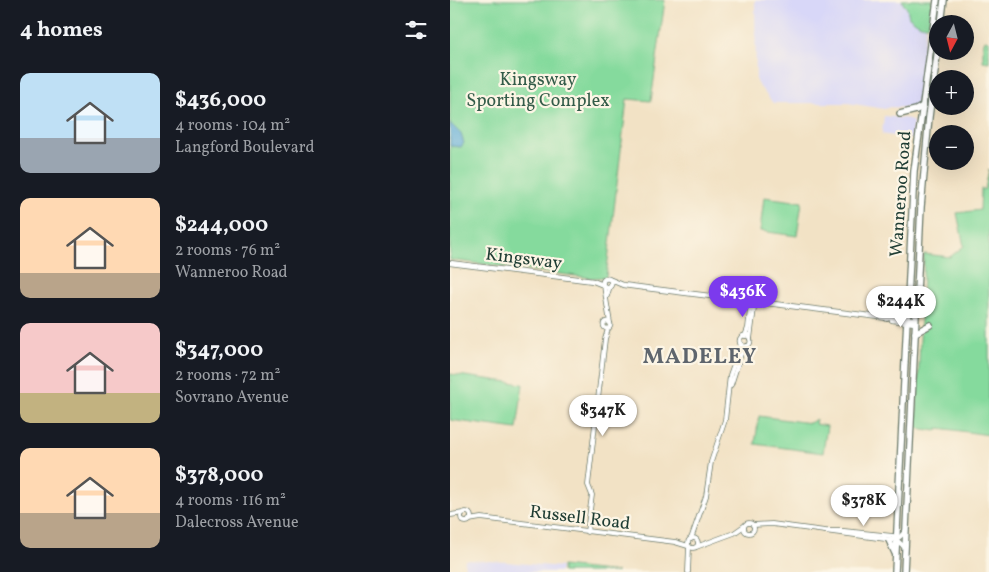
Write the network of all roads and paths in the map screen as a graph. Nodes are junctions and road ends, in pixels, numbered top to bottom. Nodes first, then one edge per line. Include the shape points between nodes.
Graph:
1 (936, 0) edge
2 (944, 0) edge
3 (934, 15) edge
4 (942, 15) edge
5 (929, 57) edge
6 (936, 60) edge
7 (935, 70) edge
8 (929, 90) edge
9 (923, 106) junction
10 (900, 114) dead end
11 (930, 115) edge
12 (921, 116) junction
13 (924, 169) junction
14 (450, 263) edge
15 (918, 271) junction
16 (909, 275) junction
17 (604, 279) junction
18 (594, 281) junction
19 (610, 284) junction
20 (604, 286) junction
21 (753, 301) junction
22 (607, 302) junction
23 (908, 309) junction
24 (887, 318) junction
25 (907, 321) junction
26 (915, 321) junction
27 (930, 325) dead end
28 (915, 333) junction
29 (745, 336) junction
30 (750, 339) junction
31 (741, 344) junction
32 (747, 346) junction
33 (729, 389) junction
34 (463, 513) junction
35 (450, 514) edge
36 (470, 514) junction
37 (481, 518) junction
38 (462, 519) junction
39 (469, 520) junction
40 (744, 526) junction
41 (753, 527) junction
42 (906, 530) junction
43 (829, 531) junction
44 (587, 532) junction
45 (734, 533) junction
46 (746, 533) junction
47 (897, 539) junction
48 (889, 540) junction
49 (675, 542) junction
50 (694, 542) junction
51 (689, 546) junction
52 (905, 548) junction
53 (896, 558) junction
54 (689, 561) junction
55 (688, 572) edge
56 (895, 572) edge
57 (904, 572) edge

1 - 3 highway, Wanneroo Road
2 - 4 highway
5 - 9 highway, Wanneroo Road
6 - 7 highway, Wanneroo Road
8 - 12 highway via 926,112
9 - 10 highway
9 - 12 highway, Wanneroo Road
11 - 13 highway, Wanneroo Road
12 - 13 highway
12 - 16 highway, Wanneroo Road via 914,171
13 - 15 highway, Wanneroo Road
14 - 18 main road, Kingsway
15 - 16 highway
15 - 26 highway, Wanneroo Road
16 - 23 highway, Wanneroo Road
17 - 18 main road, Kingsway
17 - 19 main road, Kingsway via 608,279
17 - 20 main road
18 - 20 main road, Kingsway
19 - 20 main road, Kingsway
19 - 21 main road, Kingsway
19 - 22 street
20 - 22 street
21 - 24 main road, Kingsway
21 - 29 street
21 - 30 street
22 - 44 street via 588,485 592,496
23 - 24 highway
23 - 25 highway, Wanneroo Road
24 - 25 main road, Kingsway
25 - 26 main road, Kingsway
25 - 47 highway, Wanneroo Road
26 - 28 highway, Wanneroo Road
27 - 28 highway
28 - 42 highway, Wanneroo Road
29 - 30 street
29 - 31 street
30 - 32 street
31 - 32 street
31 - 33 street via 730,375
32 - 33 street
33 - 50 street via 725,420 711,462
34 - 35 street
34 - 36 street
34 - 38 street
35 - 38 street
36 - 37 street, Russell Road
36 - 39 street
37 - 39 street, Russell Road
37 - 44 street, Russell Road
38 - 39 street
40 - 41 street via 748,523
40 - 45 street
40 - 46 street
41 - 43 street via 765,524
41 - 46 street via 750,533
42 - 47 street
42 - 52 highway, Wanneroo Road
43 - 47 street via 893,536
43 - 48 street
44 - 49 street, Russell Road
45 - 46 street
45 - 50 street, Russell Road via 710,542
47 - 48 street
47 - 52 street
47 - 53 highway, Wanneroo Road
48 - 53 highway
49 - 50 street, Russell Road
49 - 51 street, Russell Road
50 - 51 street, Russell Road
50 - 51 street
50 - 54 street
51 - 54 street
52 - 57 highway, Wanneroo Road
53 - 56 highway, Wanneroo Road
54 - 55 street

